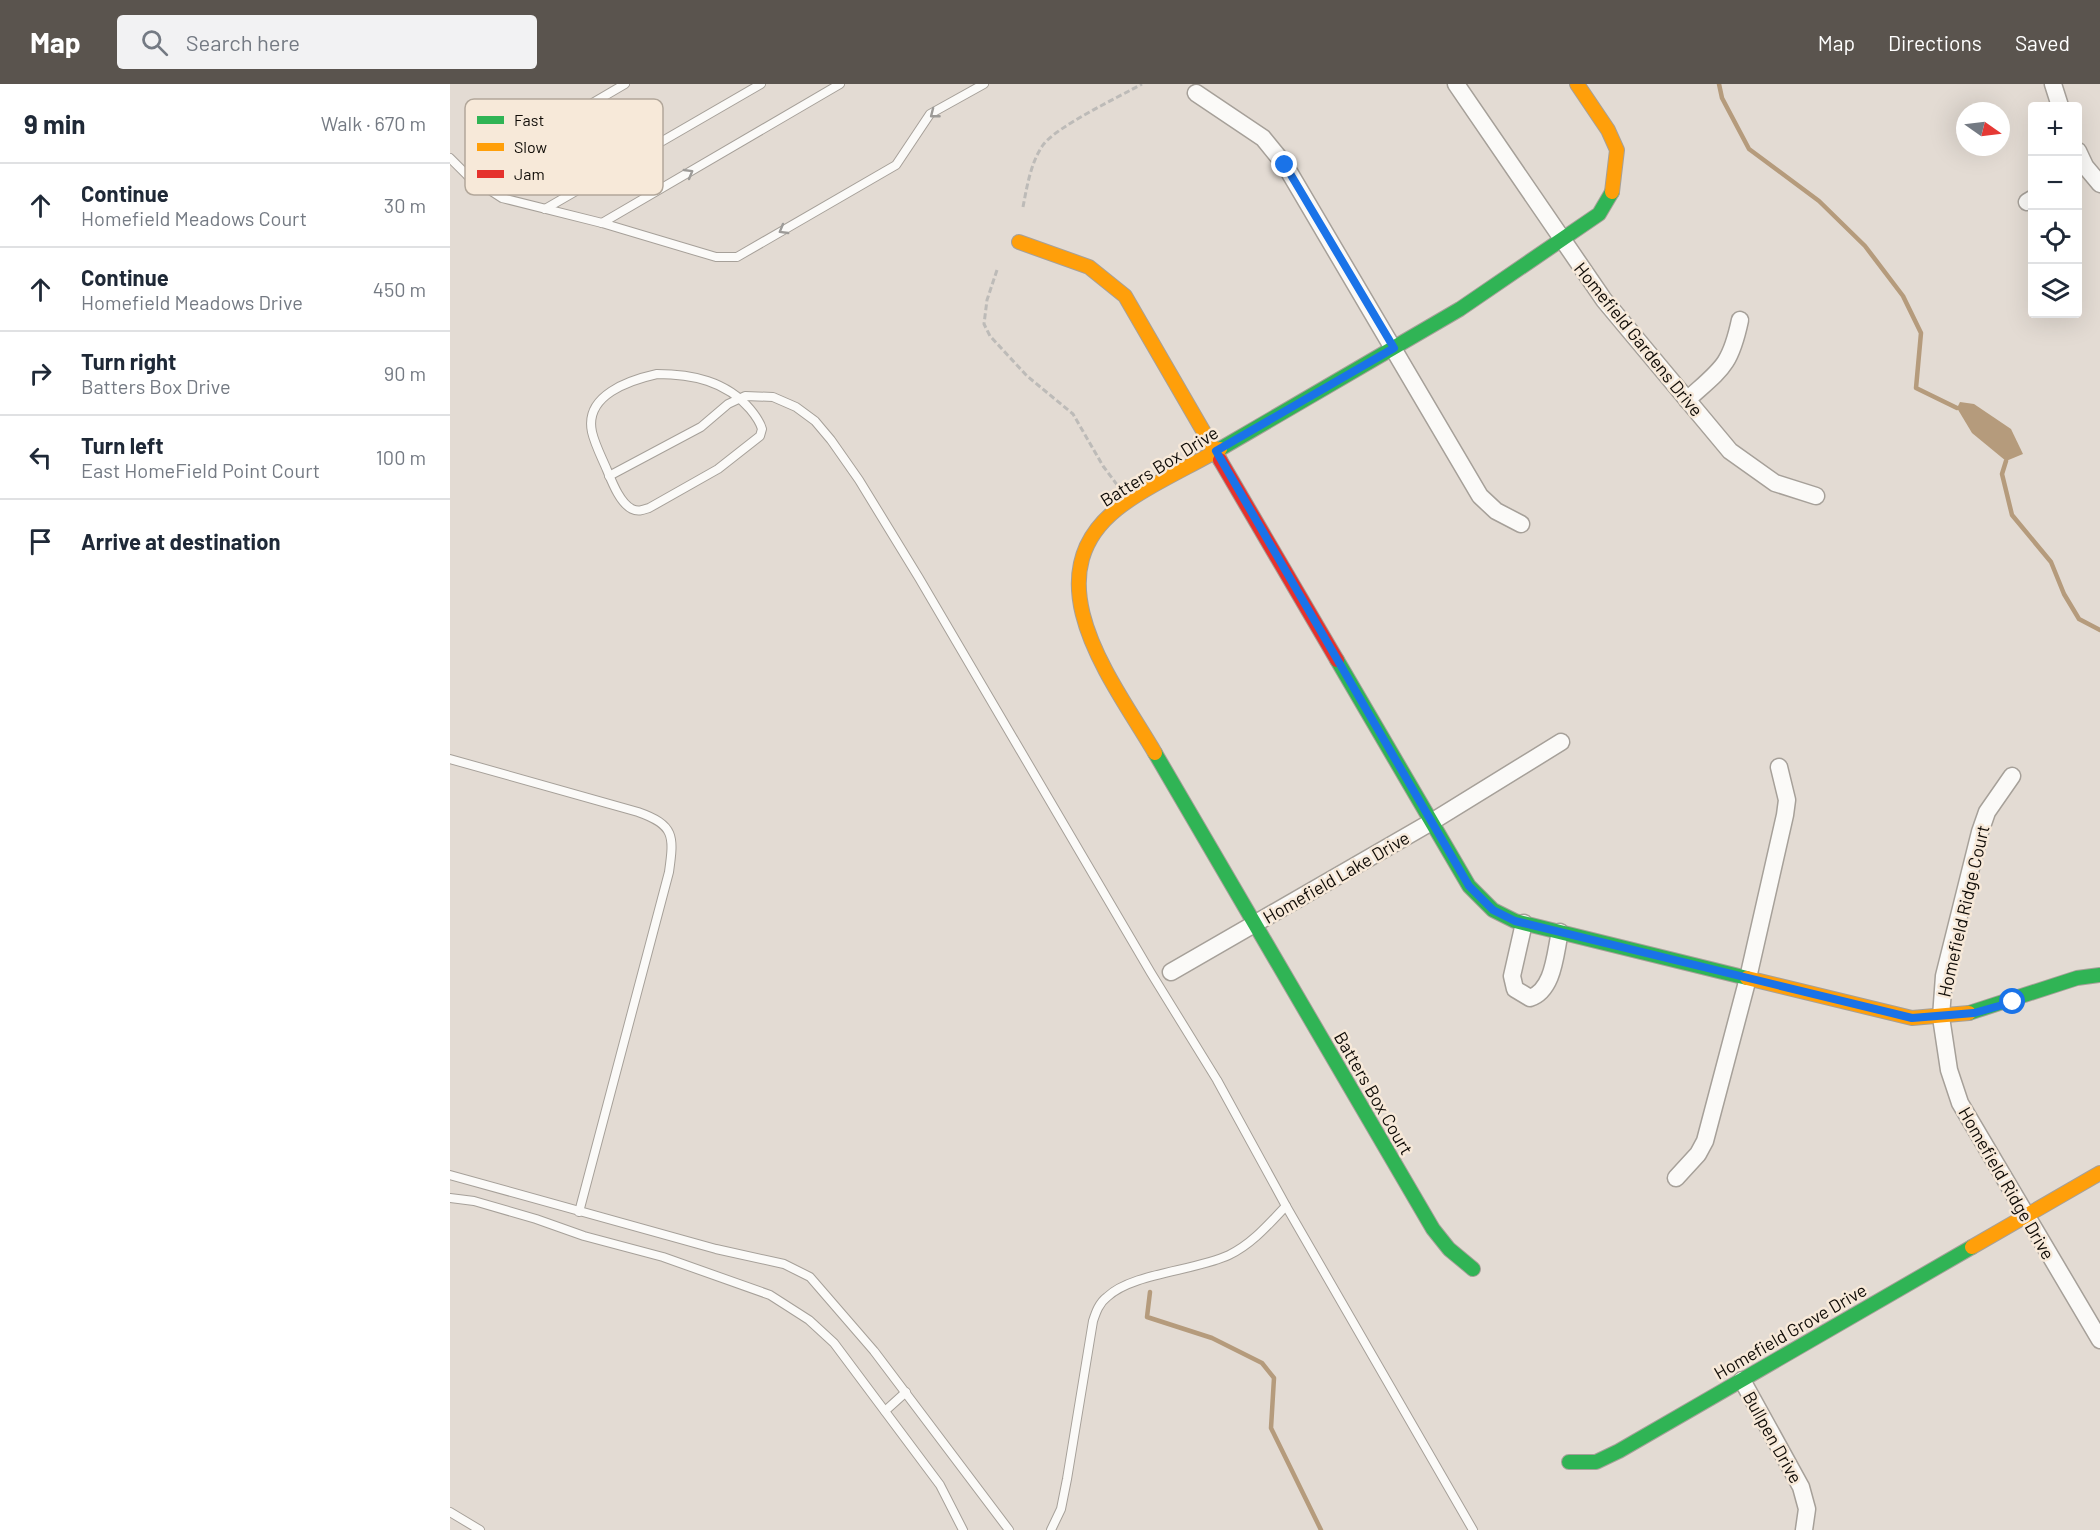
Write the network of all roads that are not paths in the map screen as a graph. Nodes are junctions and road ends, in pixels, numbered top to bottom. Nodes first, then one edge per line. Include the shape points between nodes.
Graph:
1 (625, 84) edge
2 (761, 84) edge
3 (840, 84) edge
4 (984, 84) edge
5 (1456, 84) edge
6 (1577, 84) edge
7 (2053, 84) edge
8 (1196, 93) dead end
9 (599, 99) edge
10 (2059, 102) edge
11 (663, 141) edge
12 (450, 158) edge
13 (2082, 170) edge
14 (465, 173) edge
15 (2100, 183) edge
16 (663, 188) edge
17 (497, 195) edge
18 (569, 195) edge
19 (651, 195) edge
20 (545, 209) junction
21 (602, 224) junction
22 (1562, 241) junction
23 (1019, 242) dead end
24 (1740, 320) dead end
25 (1394, 348) junction
26 (741, 398) junction
27 (1687, 400) junction
28 (1216, 451) junction
29 (609, 476) junction
30 (1816, 496) dead end
31 (1521, 524) dead end
32 (1561, 742) dead end
33 (450, 759) edge
34 (1779, 768) dead end
35 (2012, 776) dead end
36 (1433, 821) junction
37 (1524, 923) junction
38 (1256, 925) junction
39 (1560, 932) junction
40 (1171, 972) dead end
41 (2100, 975) edge
42 (1748, 978) junction
43 (1941, 1017) junction
44 (2100, 1173) edge
45 (450, 1175) edge
46 (1676, 1178) dead end
47 (450, 1198) edge
48 (1286, 1206) junction
49 (579, 1212) junction
50 (2026, 1215) junction
51 (1473, 1269) dead end
52 (2100, 1340) edge
53 (1742, 1380) junction
54 (906, 1392) junction
55 (885, 1411) junction
56 (1569, 1461) dead end
57 (450, 1513) edge
58 (480, 1530) edge
59 (963, 1530) edge
60 (1009, 1530) edge
61 (1051, 1530) edge
62 (1473, 1530) edge
63 (1804, 1530) edge

1 - 9 lane
2 - 11 lane
16 -> 3 lane
4 -> 21 lane via 930,114 896,165 737,257 716,257
5 - 22 street, Homefield Gardens Drive
6 - 22 street, Batters Box Drive via 1608,130 1617,150 1617,166 1614,189 1599,214
7 - 10 street
8 - 25 street via 1263,138 1285,165
12 - 14 lane
13 - 15 street
17 - 20 lane
18 - 20 lane
21 -> 19 lane
20 - 21 lane
22 - 25 street, Batters Box Drive
22 - 27 street, Homefield Gardens Drive via 1604,300
23 - 28 street via 1089,265 1111,280 1142,323
24 - 27 street via 1734,351 1727,363
25 - 28 street, Batters Box Drive
25 - 31 street via 1480,496 1496,511
26 - 29 lane via 701,427
26 - 29 lane via 727,387 679,374 629,380 597,404 592,417 592,431
26 - 29 lane via 761,424 760,436 718,469 639,511 623,501
26 - 48 lane via 773,397 796,406 815,421 859,480 1217,1080
27 - 30 street, Homefield Gardens Drive via 1730,451 1751,468 1774,483
28 - 36 street
28 - 38 street, Batters Box Drive via 1101,523 1078,569 1076,596 1091,643
32 - 36 street, Homefield Lake Drive
33 - 49 lane via 638,812 660,820 669,832 669,872
34 - 42 street via 1787,800 1785,815
35 - 43 street, Homefield Ridge Court via 1987,812 1980,832 1944,976
36 - 37 street via 1469,886 1493,910
36 - 38 street, Homefield Lake Drive
37 - 39 street
37 - 39 street via 1512,976 1515,989 1530,998 1539,995 1547,984
38 - 40 street, Homefield Lake Drive
38 - 51 street, Batters Box Court via 1433,1229
39 - 42 street
41 - 43 street via 2077,978 1992,1009
42 - 43 street via 1912,1018
42 - 46 street via 1705,1141
43 - 50 street, Homefield Ridge Drive via 1949,1070 1960,1103
44 - 50 street, Homefield Grove Drive
45 - 49 lane
47 - 55 lane via 663,1257 770,1295 809,1320 834,1343
48 - 61 lane via 1230,1255 1124,1285 1099,1305 1092,1321 1067,1479
48 - 62 lane
49 - 54 lane via 716,1249 750,1254 810,1277 842,1310
50 - 52 street, Homefield Ridge Drive
50 - 53 street, Homefield Grove Drive
53 - 56 street, Homefield Grove Drive via 1596,1462
53 - 63 street, Bullpen Drive via 1801,1487 1806,1509
54 - 55 lane
54 - 60 lane
55 - 59 lane via 940,1485
57 - 58 lane

